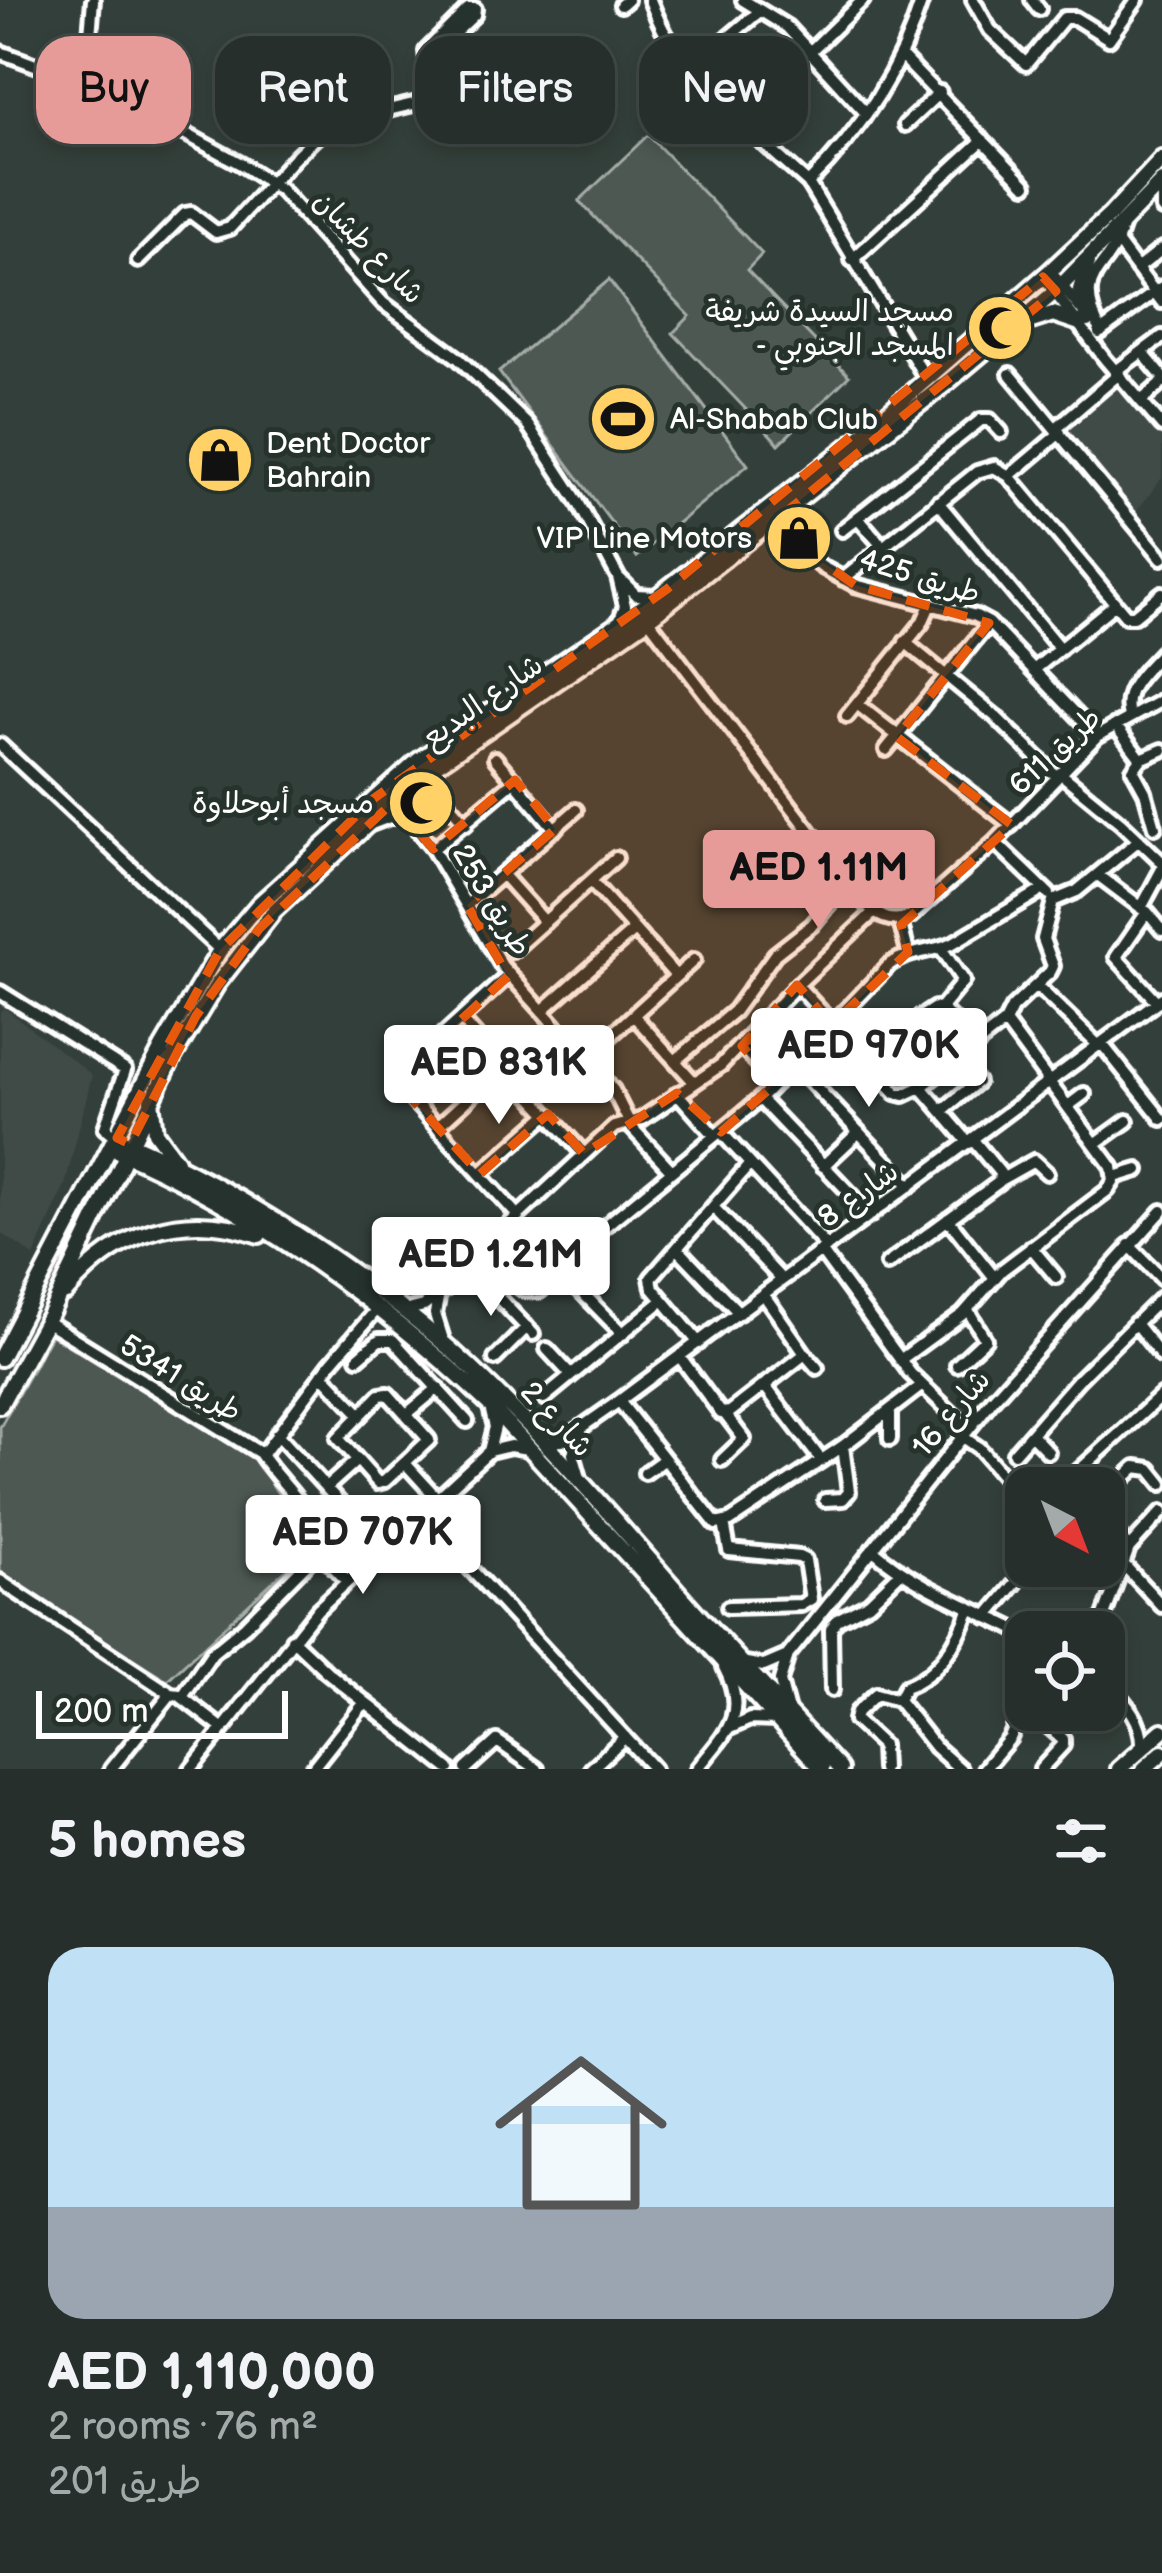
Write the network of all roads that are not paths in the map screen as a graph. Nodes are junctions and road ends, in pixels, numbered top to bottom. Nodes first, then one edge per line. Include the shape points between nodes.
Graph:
1 (93, 0) edge
2 (650, 0) edge
3 (743, 0) edge
4 (863, 0) edge
5 (922, 0) edge
6 (974, 0) edge
7 (1137, 0) edge
8 (760, 11) junction
9 (90, 36) edge
10 (0, 52) edge
11 (811, 52) junction
12 (901, 56) junction
13 (427, 60) joint
14 (36, 65) edge
15 (940, 92) junction
16 (415, 104) edge
17 (866, 113) junction
18 (905, 125) dead end
19 (191, 138) edge
20 (983, 140) junction
21 (1162, 159) edge
22 (273, 182) junction
23 (1162, 182) edge
24 (808, 183) junction
25 (1026, 185) dead end
26 (1162, 194) edge
27 (1162, 209) edge
28 (1123, 225) junction
29 (1118, 243) junction
30 (1162, 250) edge
31 (1091, 256) junction
32 (852, 260) junction
33 (138, 261) dead end
34 (1137, 269) junction
35 (1047, 274) junction
36 (1059, 288) junction
37 (1160, 294) edge
38 (1084, 322) junction
39 (1015, 327) junction
40 (1099, 333) junction
41 (1162, 337) edge
42 (1142, 352) junction
43 (1116, 371) junction
44 (1010, 374) dead end
45 (927, 380) junction
46 (1162, 380) edge
47 (1141, 401) junction
48 (1162, 427) edge
49 (1001, 431) dead end
50 (1058, 431) junction
51 (1009, 476) junction
52 (938, 502) junction
53 (857, 518) junction
54 (770, 525) junction
55 (842, 530) dead end
56 (883, 547) junction
57 (1162, 558) edge
58 (618, 577) junction
59 (843, 579) junction
60 (667, 589) junction
61 (1162, 593) edge
62 (1115, 604) junction
63 (930, 605) junction
64 (648, 619) junction
65 (989, 623) junction
66 (614, 627) junction
67 (905, 642) junction
68 (1060, 649) junction
69 (1162, 652) edge
70 (1035, 669) junction
71 (946, 675) junction
72 (1162, 700) edge
73 (857, 704) junction
74 (847, 716) dead end
75 (1129, 716) junction
76 (1115, 725) junction
77 (1097, 736) junction
78 (897, 737) junction
79 (0, 745) edge
80 (886, 750) dead end
81 (1161, 750) edge
82 (496, 758) dead end
83 (1141, 759) junction
84 (1058, 774) junction
85 (515, 780) junction
86 (400, 794) junction
87 (442, 797) dead end
88 (576, 810) dead end
89 (408, 819) junction
90 (466, 824) junction
91 (1012, 825) junction
92 (366, 826) junction
93 (555, 829) junction
94 (1137, 838) junction
95 (995, 842) junction
96 (433, 849) junction
97 (616, 858) dead end
98 (1162, 866) edge
99 (1098, 875) junction
100 (504, 876) junction
101 (848, 881) junction
102 (592, 882) junction
103 (1044, 889) junction
104 (1053, 901) junction
105 (466, 905) junction
106 (1144, 910) junction
107 (873, 913) junction
108 (900, 921) junction
109 (544, 922) junction
110 (1162, 930) edge
111 (633, 931) junction
112 (941, 948) junction
113 (220, 950) junction
114 (512, 951) dead end
115 (908, 952) junction
116 (694, 959) dead end
117 (509, 975) junction
118 (676, 976) junction
119 (796, 985) junction
120 (1036, 985) junction
121 (0, 992) edge
122 (1160, 1000) edge
123 (940, 1009) junction
124 (542, 1011) junction
125 (634, 1016) junction
126 (766, 1016) junction
127 (461, 1019) junction
128 (1005, 1022) junction
129 (832, 1025) junction
130 (978, 1045) junction
131 (1101, 1045) junction
132 (742, 1047) junction
133 (859, 1057) junction
134 (586, 1058) junction
135 (676, 1060) junction
136 (799, 1061) junction
137 (504, 1066) junction
138 (694, 1082) junction
139 (977, 1082) dead end
140 (776, 1083) junction
141 (1050, 1083) junction
142 (921, 1087) junction
143 (677, 1093) junction
144 (1084, 1094) dead end
145 (760, 1099) junction
146 (151, 1100) junction
147 (1068, 1106) junction
148 (942, 1111) junction
149 (548, 1114) junction
150 (1162, 1119) edge
151 (627, 1121) junction
152 (1127, 1121) dead end
153 (437, 1127) junction
154 (859, 1132) junction
155 (718, 1134) junction
156 (971, 1141) junction
157 (1095, 1144) junction
158 (121, 1146) junction
159 (584, 1154) junction
160 (750, 1164) junction
161 (179, 1165) junction
162 (824, 1166) junction
163 (671, 1170) junction
164 (1138, 1170) dead end
165 (1047, 1173) dead end
166 (479, 1174) junction
167 (1115, 1177) junction
168 (1000, 1180) junction
169 (910, 1186) junction
170 (714, 1208) junction
171 (1162, 1211) edge
172 (871, 1215) junction
173 (518, 1216) junction
174 (1072, 1217) junction
175 (948, 1220) junction
176 (1083, 1230) dead end
177 (283, 1244) junction
178 (1130, 1245) junction
179 (1031, 1247) junction
180 (676, 1248) junction
181 (824, 1249) junction
182 (478, 1253) dead end
183 (887, 1264) dead end
184 (494, 1269) dead end
185 (562, 1272) junction
186 (996, 1275) junction
187 (1056, 1277) dead end
188 (1162, 1279) edge
189 (782, 1280) junction
190 (1008, 1285) dead end
191 (439, 1294) junction
192 (764, 1295) junction
193 (1162, 1298) edge
194 (663, 1300) junction
195 (378, 1308) junction
196 (968, 1310) junction
197 (404, 1311) junction
198 (739, 1313) junction
199 (49, 1316) junction
200 (1135, 1323) junction
201 (623, 1334) junction
202 (699, 1343) junction
203 (446, 1346) junction
204 (547, 1349) dead end
205 (805, 1354) junction
206 (1161, 1356) edge
207 (680, 1357) junction
208 (0, 1358) edge
209 (358, 1358) dead end
210 (495, 1359) dead end
211 (900, 1360) junction
212 (957, 1366) dead end
213 (817, 1368) dead end
214 (322, 1374) junction
215 (571, 1375) junction
216 (764, 1385) junction
217 (921, 1386) junction
218 (437, 1388) junction
219 (1162, 1395) edge
220 (544, 1398) dead end
221 (620, 1402) junction
222 (489, 1404) junction
223 (0, 1405) edge
224 (890, 1410) junction
225 (360, 1414) junction
226 (408, 1414) junction
227 (725, 1414) junction
228 (467, 1420) dead end
229 (582, 1428) junction
230 (966, 1433) junction
231 (277, 1434) junction
232 (1030, 1434) junction
233 (890, 1438) dead end
234 (537, 1446) junction
235 (843, 1446) junction
236 (489, 1451) junction
237 (1048, 1452) dead end
238 (260, 1453) junction
239 (1014, 1453) dead end
240 (663, 1460) junction
241 (722, 1460) dead end
242 (821, 1460) junction
243 (356, 1461) junction
244 (405, 1463) junction
245 (1088, 1467) edge
246 (645, 1473) dead end
247 (1125, 1477) edge
248 (1005, 1478) edge
249 (1162, 1484) edge
250 (584, 1487) junction
251 (326, 1488) junction
252 (437, 1498) junction
253 (825, 1500) dead end
254 (1162, 1512) edge
255 (420, 1514) junction
256 (724, 1523) junction
257 (1125, 1543) edge
258 (1129, 1548) junction
259 (382, 1549) junction
260 (872, 1549) junction
261 (319, 1551) junction
262 (1125, 1559) edge
263 (1125, 1566) edge
264 (900, 1573) junction
265 (0, 1581) edge
266 (346, 1581) junction
267 (1013, 1587) edge
268 (1162, 1606) edge
269 (728, 1607) dead end
270 (969, 1610) junction
271 (988, 1617) junction
272 (1005, 1625) edge
273 (290, 1642) junction
274 (716, 1653) junction
275 (788, 1655) junction
276 (740, 1661) junction
277 (832, 1690) dead end
278 (177, 1696) junction
279 (898, 1700) junction
280 (365, 1702) junction
281 (1125, 1704) edge
282 (783, 1716) junction
283 (1136, 1717) junction
284 (1162, 1728) edge
285 (223, 1729) junction
286 (727, 1730) junction
287 (1014, 1731) edge
288 (1054, 1731) edge
289 (625, 1737) junction
290 (1142, 1748) junction
291 (111, 1769) edge
292 (191, 1769) edge
293 (312, 1769) edge
294 (449, 1769) edge
295 (466, 1769) edge
296 (537, 1769) edge
297 (591, 1769) edge
298 (654, 1769) edge
299 (697, 1769) edge
300 (822, 1769) edge
301 (840, 1769) edge
302 (883, 1769) edge
303 (960, 1769) edge
304 (984, 1769) edge
305 (1041, 1769) edge
306 (1119, 1769) edge

1 - 9 street
2 - 8 street via 668,38 694,61
3 - 8 street
4 - 11 street
5 - 12 street
6 - 7 street via 990,30 1026,64 1064,17 1109,39
8 - 11 street
10 - 14 street, شارع طشان
11 - 17 street
11 - 24 street via 746,122
12 - 15 street
12 - 17 street
13 - 13 street via 426,51 475,9 474,15
15 - 18 street
15 - 20 street
16 - 22 street via 331,125
17 - 24 street
19 - 22 street, شارع طشان
20 - 25 street
20 - 32 street
21 - 35 main road, شارع البديع
22 - 33 street via 230,228 216,232 185,214
22 - 58 street, شارع طشان via 383,304 510,404 567,483
23 - 28 main road, شارع البديع
24 - 32 street
26 - 27 street
28 - 29 street
28 - 31 main road, شارع البديع
29 - 34 street
29 - 40 street via 1090,283
30 - 34 street
31 - 36 main road, شارع البديع
31 - 38 main road via 1080,285
32 - 45 street
34 - 37 street
35 - 36 street
35 - 45 main road, شارع البديع
36 - 38 street
36 - 39 main road, شارع البديع
37 - 40 street
38 - 39 main road via 1053,314
38 - 40 street
38 - 43 street
39 - 54 main road, شارع البديع
40 - 43 street
41 - 42 street
42 - 43 street
42 - 46 street
43 - 47 street
43 - 50 street
44 - 50 street
45 - 60 main road, شارع البديع
46 - 47 street
47 - 48 street
49 - 53 street via 981,419
50 - 51 street
50 - 57 street
51 - 52 street via 985,468
51 - 62 street
52 - 56 street
52 - 68 street
53 - 55 street
53 - 56 street
54 - 59 street, طريق 425
54 - 64 main road, شارع البديع
56 - 59 street
58 - 60 street via 641,597
58 - 66 street via 625,611
59 - 63 street, طريق 425
60 - 66 main road, شارع البديع
61 - 62 street via 1132,617
62 - 68 street
63 - 65 street, طريق 425
63 - 67 street
64 - 86 main road, شارع البديع
64 - 101 street
65 - 70 street, طريق 425
65 - 71 street
66 - 113 main road, شارع البديع via 399,777 258,904
67 - 71 street
67 - 73 street
68 - 70 street
69 - 75 street via 1127,694
70 - 77 street, طريق 425
71 - 78 street
71 - 84 street
72 - 75 street, طريق 611
73 - 74 street
73 - 78 street
75 - 76 street, طريق 611
76 - 77 street, طريق 611
76 - 83 street
77 - 84 street, طريق 611
78 - 80 street
78 - 91 street
79 - 113 street
81 - 83 street
82 - 85 street
83 - 94 street via 1133,770 1154,824
84 - 91 street, طريق 611
84 - 94 street
85 - 90 street
85 - 93 street
86 - 89 street, طريق 253
86 - 92 main road, شارع البديع
87 - 90 street
88 - 93 street
89 - 92 street
89 - 96 street, طريق 253
90 - 96 street
91 - 95 street, طريق 611
92 - 146 main road, شارع البديع via 284,900 237,956
93 - 100 street
94 - 98 street
94 - 99 street
95 - 103 street
95 - 108 street, طريق 611
96 - 105 street, طريق 253
97 - 102 street
98 - 106 street
99 - 104 street
99 - 106 street
100 - 105 street
100 - 109 street
101 - 107 street
101 - 135 street via 775,954 734,1011
102 - 109 street
102 - 111 street
103 - 104 street
103 - 112 street
104 - 120 street via 1043,939 1053,966
105 - 117 street, طريق 253
106 - 110 street
106 - 122 street via 1115,957
107 - 108 street
107 - 119 street
108 - 115 street
109 - 114 street
111 - 118 street
111 - 124 street
112 - 115 street
112 - 123 street via 963,982
113 - 158 main road, شارع البديع via 146,1077
115 - 129 street
116 - 118 street
117 - 124 street, طريق 253
117 - 127 street
118 - 125 street
119 - 126 street
119 - 129 street
120 - 128 street
120 - 131 street
121 - 158 street via 125,1070 105,1127
122 - 131 street, شارع 8
123 - 130 street
123 - 133 street
124 - 134 street, طريق 253
125 - 134 street
125 - 135 street
126 - 132 street
126 - 136 street
127 - 137 street
127 - 153 street via 402,1075 403,1089
128 - 130 street
128 - 141 street
129 - 133 street
129 - 136 street
130 - 142 street
131 - 141 street, شارع 8
131 - 150 street
132 - 138 street
132 - 140 street
133 - 142 street via 898,1094
134 - 151 street, طريق 253 via 618,1095
135 - 138 street
136 - 140 street
136 - 154 street
137 - 149 street
137 - 153 street
138 - 143 street
139 - 148 street
140 - 145 street
141 - 147 street
141 - 156 street, شارع 8
142 - 148 street
143 - 151 street via 642,1120
143 - 155 street
144 - 147 street
145 - 155 street
145 - 162 street
146 - 158 main road, شارع البديع
146 - 161 main road via 155,1132
147 - 157 street
148 - 156 street
149 - 159 street
149 - 166 street
151 - 159 street
151 - 163 street, طريق 253
152 - 157 street
153 - 166 street
154 - 162 street
154 - 169 street
155 - 160 street
155 - 163 street
156 - 168 street
156 - 169 street, شارع 8
157 - 167 street
158 - 161 main road, شارع 2
158 - 177 main road, شارع 2
158 - 199 main road, شارع البديع
158 - 208 main road, شارع البديع
159 - 173 street
160 - 170 street
160 - 181 street
161 - 197 main road, شارع 2
162 - 172 street
163 - 185 street
164 - 167 street
165 - 168 street via 1034,1161
166 - 173 street
167 - 174 street
168 - 175 street
169 - 172 street, شارع 8
170 - 180 street
170 - 189 street
171 - 178 street, شارع 16
172 - 181 street, شارع 8
173 - 182 street
174 - 176 street
174 - 179 street
175 - 183 street
175 - 186 street
177 - 195 main road, شارع 2
177 - 199 main road via 210,1223 157,1228 104,1253
178 - 188 street
178 - 230 street, شارع 16
179 - 186 street
179 - 187 street
180 - 194 street via 651,1284
180 - 198 street
181 - 189 street, شارع 8
181 - 211 street
184 - 185 street via 531,1293
185 - 201 street
186 - 190 street
186 - 196 street
189 - 192 street, شارع 8
191 - 197 street
191 - 203 street via 435,1314
191 - 210 street via 477,1270 530,1330
192 - 198 street, شارع 8
192 - 205 street
193 - 200 street
194 - 201 street
194 - 202 street
195 - 214 street
195 - 222 main road, شارع 2
196 - 211 street
196 - 212 street via 985,1339
197 - 203 main road, شارع 2
198 - 202 street, شارع 8
199 - 223 main road, شارع البديع
199 - 238 street, طريق 5341
200 - 206 street
200 - 232 street
201 - 215 street
202 - 207 street, شارع 8
203 - 234 main road, شارع 2
204 - 215 street
205 - 213 street
205 - 216 street
207 - 221 street, شارع 8
207 - 227 street
209 - 218 street via 389,1338
211 - 217 street
214 - 225 street
214 - 231 street
215 - 220 street
216 - 227 street
216 - 242 street
217 - 224 street
217 - 230 street
218 - 226 street
218 - 228 street
219 - 245 street
221 - 229 street, شارع 8
221 - 240 street
222 - 234 main road, شارع 2
222 - 236 street
224 - 233 street
224 - 235 street
225 - 226 street via 385,1394
225 - 243 street via 338,1438
226 - 244 street via 429,1440
227 - 241 street via 744,1439
229 - 234 street, شارع 8
229 - 250 street via 573,1454
230 - 248 street
230 - 260 street, شارع 16
231 - 238 street, طريق 5341
231 - 251 street, طريق 5341
232 - 237 street
232 - 239 street
234 - 236 street, شارع 8
234 - 250 main road, شارع 2
234 - 274 main road, شارع 2
235 - 242 street
235 - 253 street via 848,1496
236 - 252 street
238 - 261 street via 311,1519
240 - 246 street
240 - 256 street via 709,1520
242 - 256 street
243 - 244 street via 380,1483
243 - 251 street
244 - 252 street
247 - 249 street via 1136,1467 1150,1469
250 - 276 main road, شارع 2
251 - 259 street, طريق 5341
252 - 255 street
254 - 258 street
255 - 259 street
255 - 289 street
256 - 269 street via 729,1550 799,1556 810,1574 807,1603
257 - 258 street
258 - 262 street
259 - 266 street
260 - 264 street
260 - 275 street, شارع 16
261 - 266 street
261 - 278 street
263 - 268 street
264 - 270 street
264 - 277 street via 831,1629
265 - 278 street
266 - 273 street
267 - 271 street
270 - 271 street
270 - 279 street via 934,1670
271 - 272 street
273 - 280 street
273 - 285 street
274 - 282 main road, شارع 2
274 - 286 street via 736,1693
275 - 276 street via 764,1666
275 - 282 street
276 - 282 main road, شارع 2
278 - 285 street
278 - 291 street
279 - 302 street via 876,1694 856,1712 856,1725 884,1750
279 - 303 street
280 - 293 street
280 - 294 street
281 - 283 street
282 - 286 street via 750,1718
282 - 300 main road, شارع 2
282 - 301 main road, شارع 2
283 - 284 street
283 - 290 street
284 - 290 main road
285 - 292 street
286 - 299 street
287 - 304 street
288 - 305 street via 1063,1744
289 - 297 street
289 - 298 street
290 - 306 main road
295 - 296 street via 497,1741

